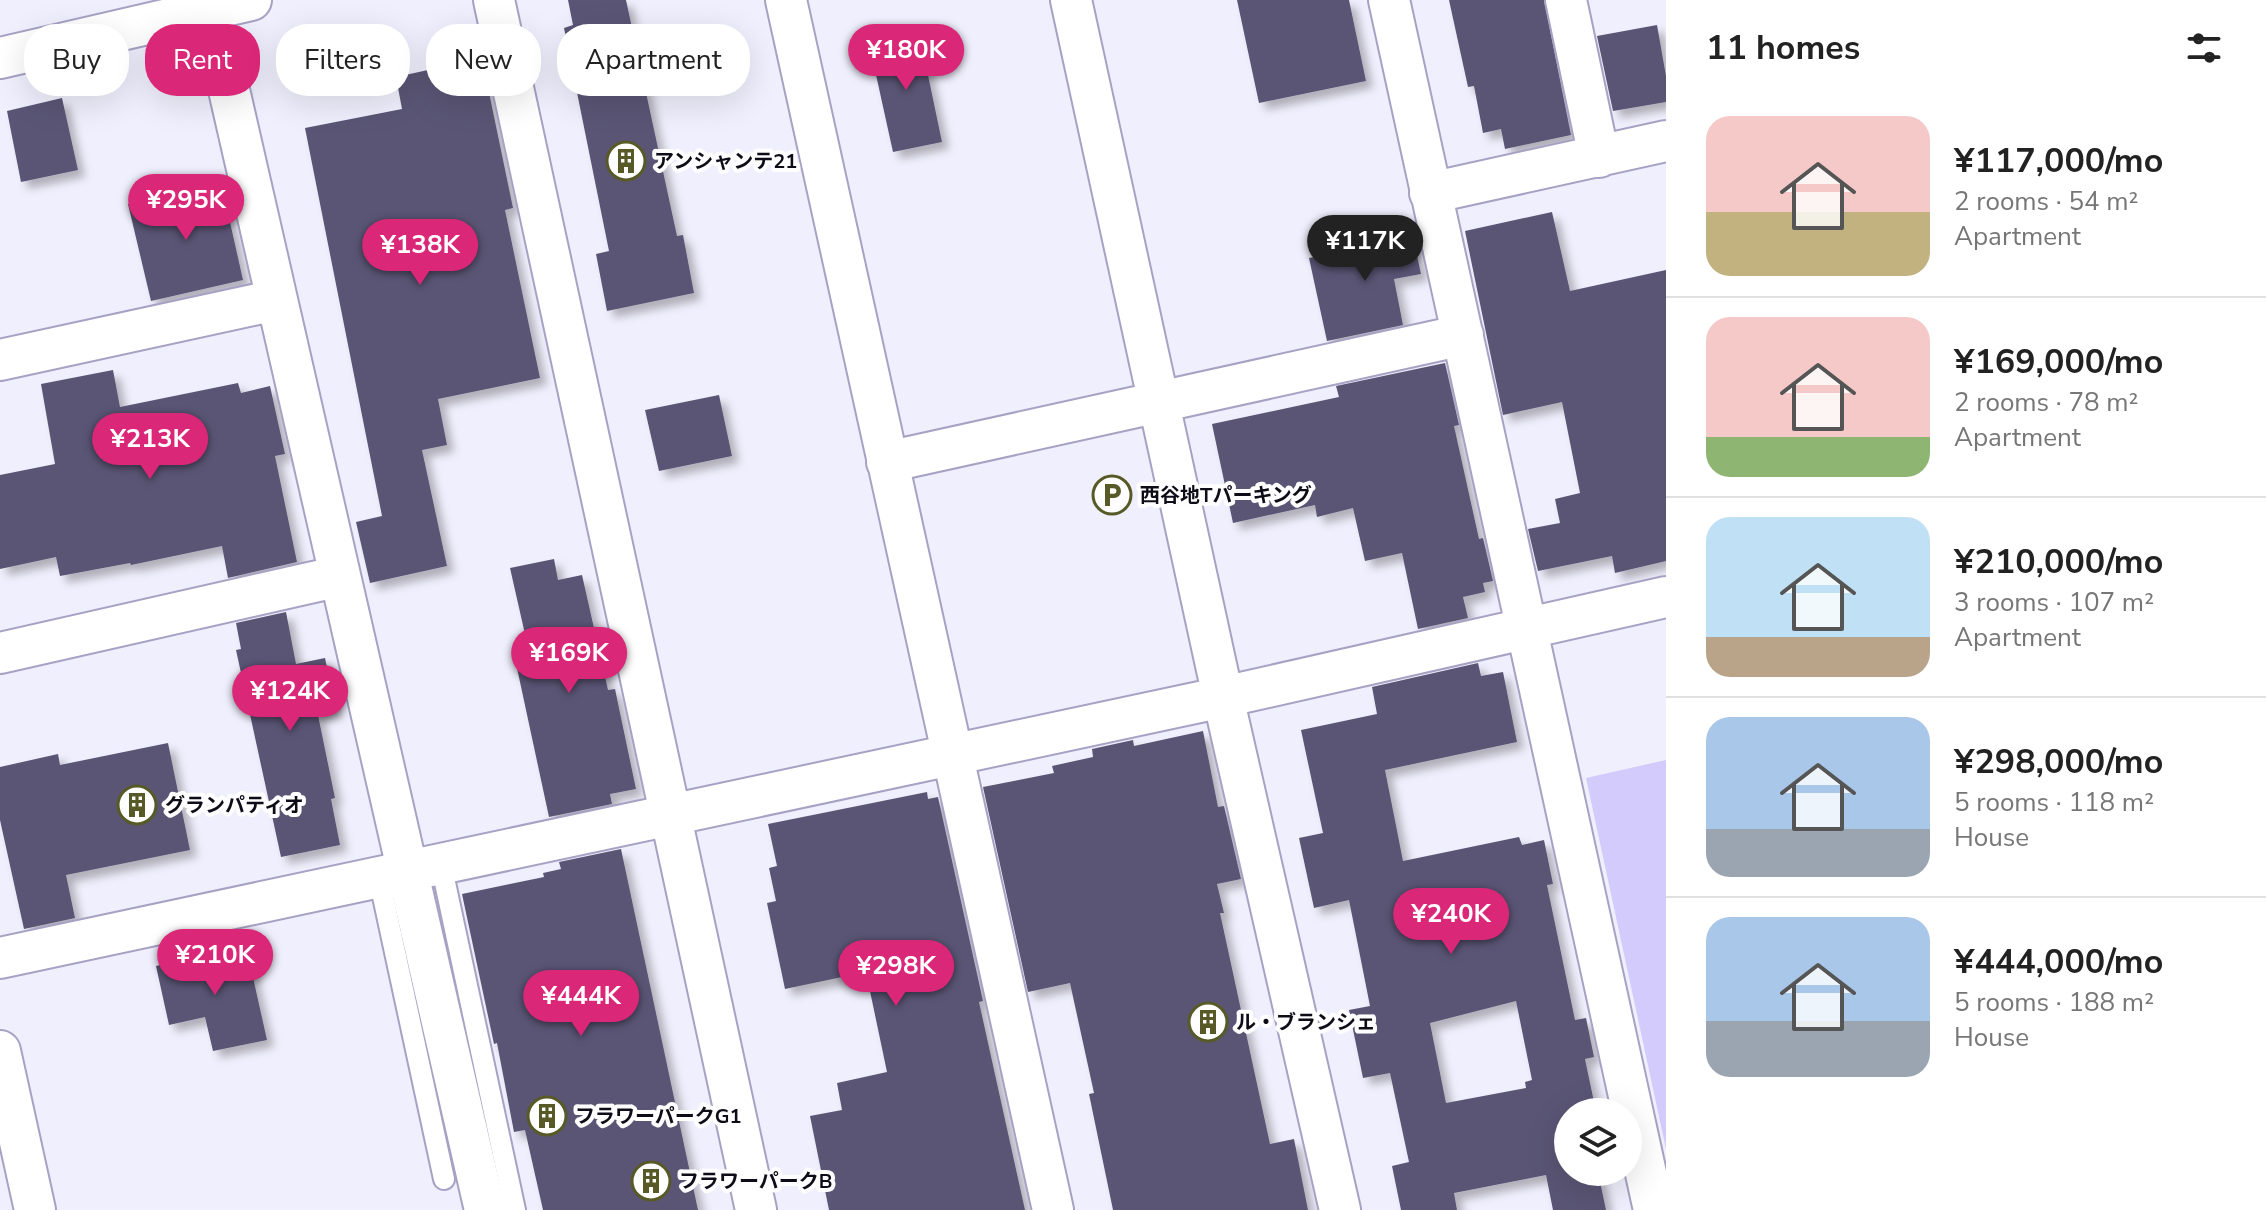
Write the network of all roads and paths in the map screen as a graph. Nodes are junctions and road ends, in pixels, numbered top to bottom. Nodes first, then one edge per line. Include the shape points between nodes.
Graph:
1 (251, 0) edge
2 (494, 0) edge
3 (786, 0) edge
4 (1071, 0) edge
5 (1389, 0) edge
6 (1566, 0) edge
7 (211, 11) junction
8 (0, 58) edge
9 (1666, 141) edge
10 (1599, 157) junction
11 (1430, 193) junction
12 (276, 300) junction
13 (1463, 335) junction
14 (0, 360) edge
15 (1159, 403) junction
16 (887, 462) junction
17 (340, 576) junction
18 (1666, 597) edge
19 (1527, 629) junction
20 (0, 653) edge
21 (1223, 697) junction
22 (953, 754) junction
23 (670, 817) junction
24 (409, 872) junction
25 (0, 958) edge
26 (0, 1051) edge
27 (444, 1179) dead end
28 (35, 1210) edge
29 (485, 1210) edge
30 (515, 1210) edge
31 (756, 1210) edge
32 (1053, 1210) edge
33 (1340, 1210) edge
34 (1654, 1210) edge

1 - 7 street
2 - 23 street
3 - 16 street
4 - 15 street
5 - 11 street
6 - 10 street
7 - 8 street
7 - 12 street
9 - 10 street
10 - 11 street
11 - 13 street
12 - 14 street
12 - 17 street
13 - 15 street
13 - 19 street
15 - 16 street
15 - 21 street
16 - 22 street
17 - 20 street
17 - 24 street
18 - 19 street
19 - 21 street
19 - 34 street
21 - 22 street
21 - 33 street
22 - 23 street
22 - 32 street
23 - 24 street
23 - 31 street
24 - 25 street
24 - 27 lane
24 - 29 street
24 - 30 lane
26 - 28 street

